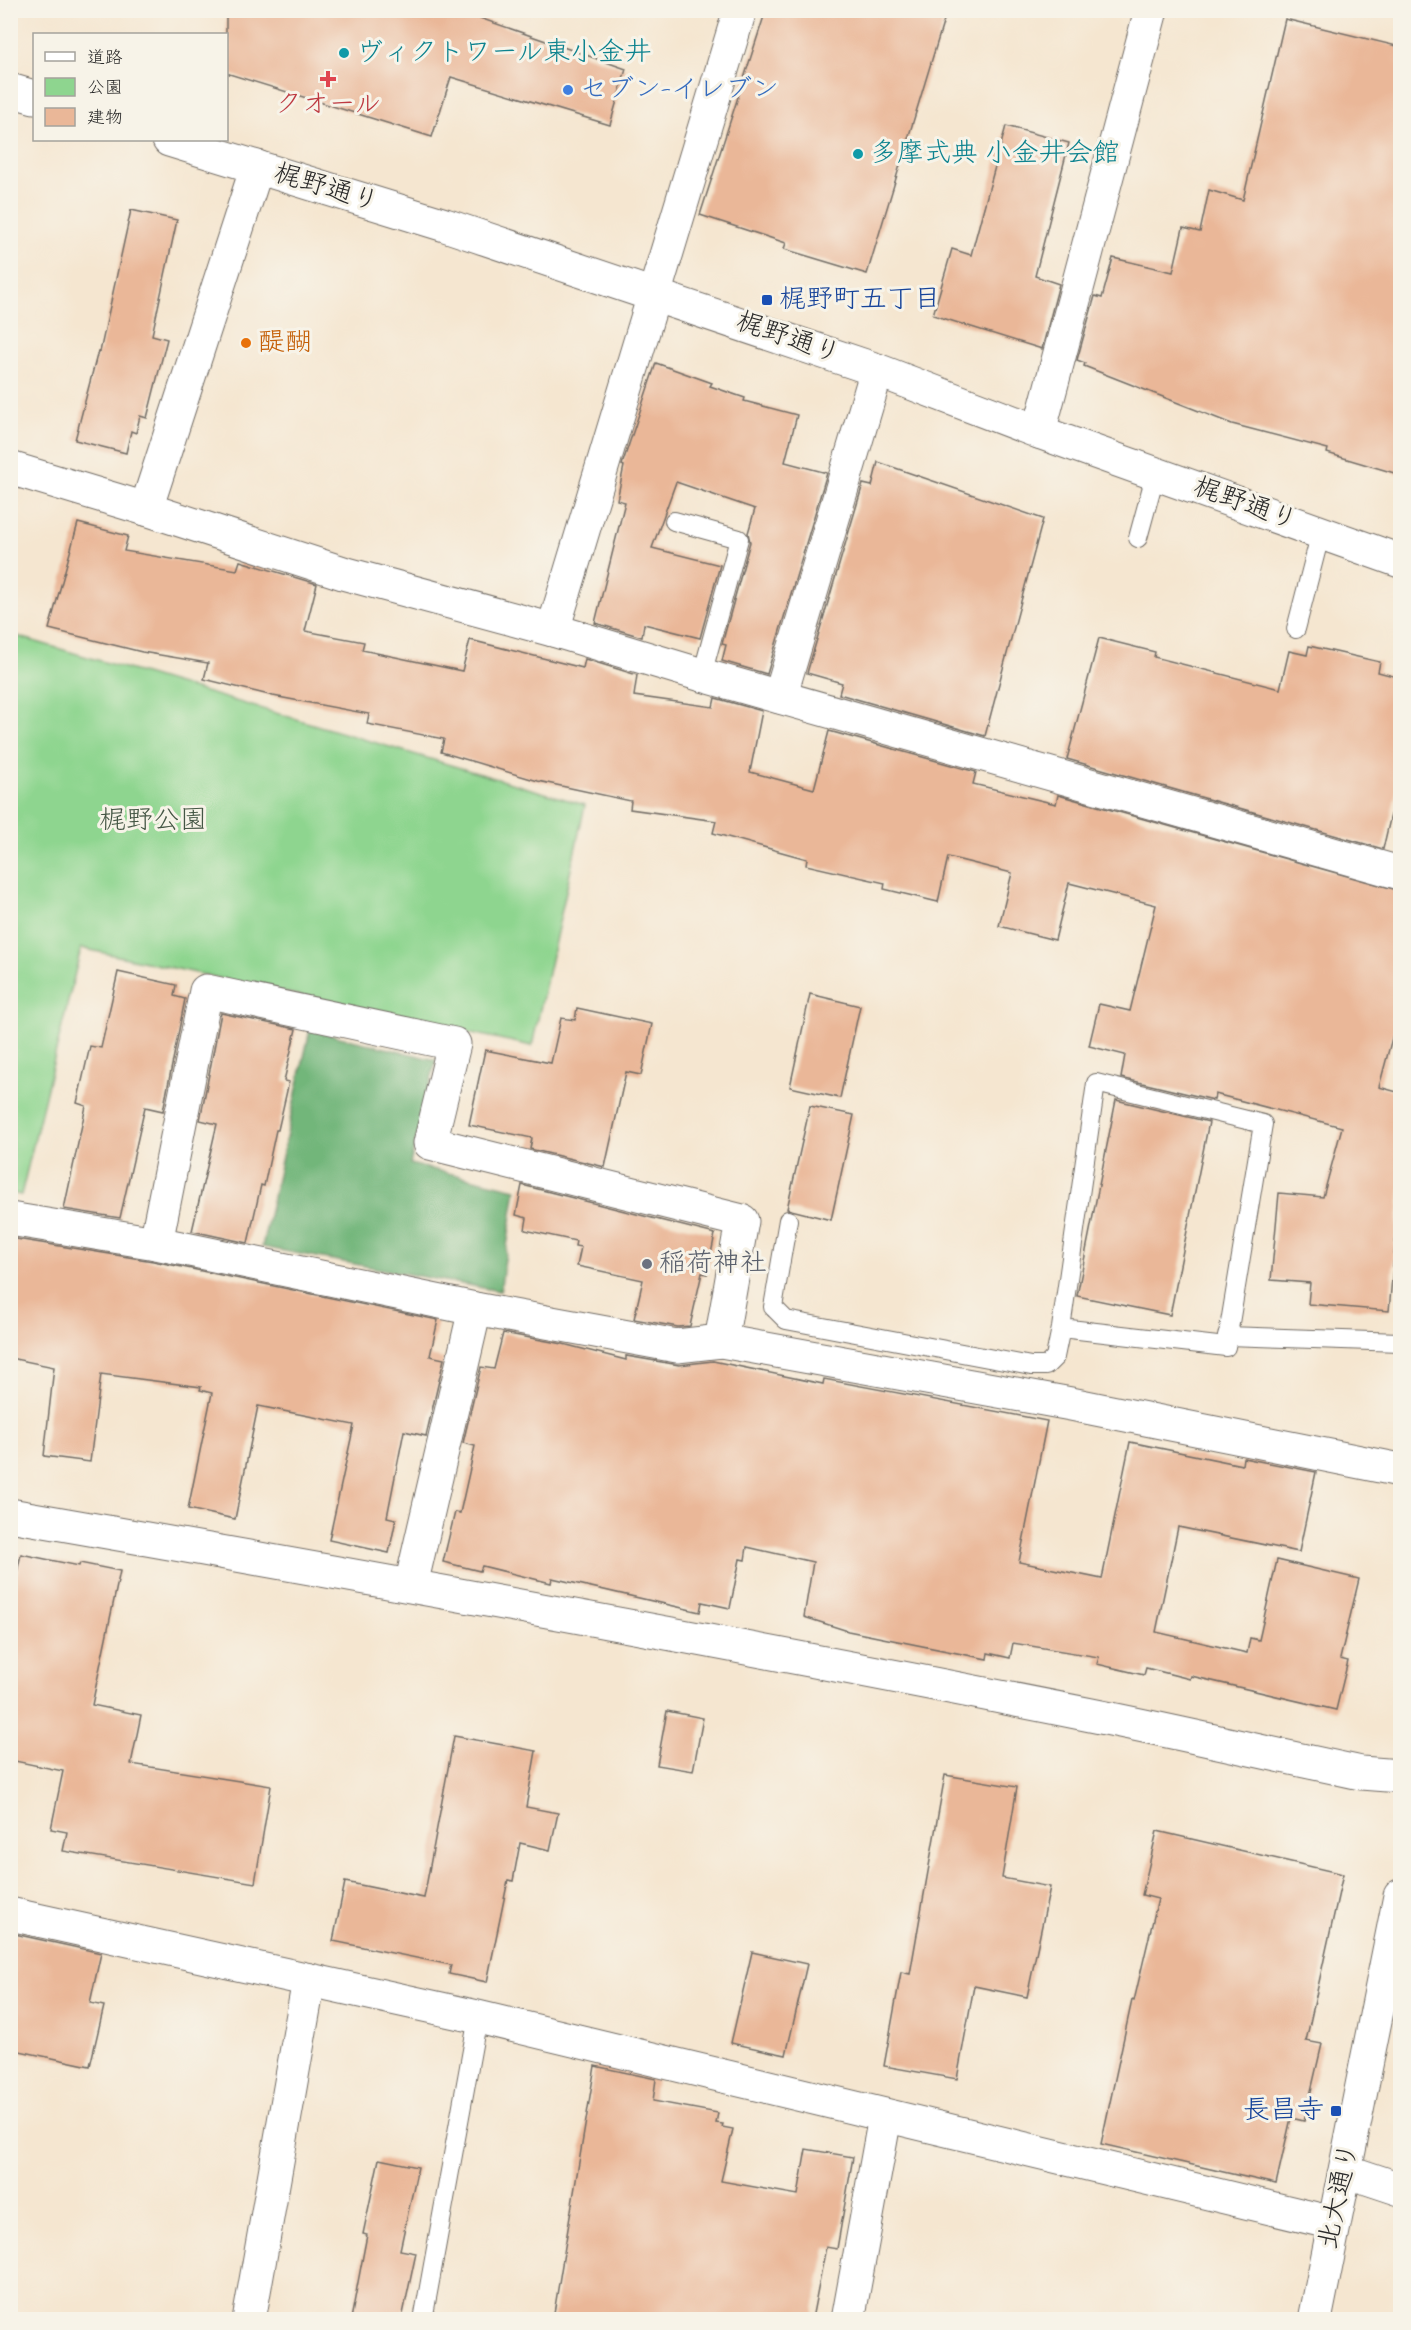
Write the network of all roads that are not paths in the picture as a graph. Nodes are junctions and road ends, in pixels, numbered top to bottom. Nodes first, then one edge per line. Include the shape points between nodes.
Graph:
1 (740, 10) edge
2 (1150, 10) edge
3 (10, 90) edge
4 (33, 97) edge
5 (172, 141) edge
6 (257, 167) junction
7 (656, 294) junction
8 (877, 370) junction
9 (1039, 432) junction
10 (10, 468) edge
11 (1156, 472) junction
12 (146, 509) junction
13 (674, 521) dead end
14 (1321, 532) junction
15 (1138, 538) dead end
16 (1401, 561) edge
17 (1296, 629) dead end
18 (553, 630) junction
19 (702, 675) junction
20 (780, 697) junction
21 (1401, 873) edge
22 (10, 1219) edge
23 (788, 1220) dead end
24 (156, 1244) junction
25 (475, 1309) junction
26 (1061, 1328) junction
27 (1227, 1336) junction
28 (721, 1341) junction
29 (1401, 1341) edge
30 (1401, 1470) edge
31 (10, 1515) edge
32 (411, 1585) junction
33 (1401, 1776) edge
34 (1401, 1896) edge
35 (10, 1914) edge
36 (309, 1980) junction
37 (478, 2018) junction
38 (885, 2117) junction
39 (1346, 2170) junction
40 (1401, 2188) edge
41 (1333, 2223) junction
42 (249, 2319) edge
43 (423, 2319) edge
44 (848, 2319) edge
45 (1315, 2319) edge

1 - 7 street
2 - 9 street
3 - 4 street
5 - 6 street, 梶野通り
6 - 7 street, 梶野通り
6 - 12 street
7 - 8 street, 梶野通り
7 - 18 street
8 - 9 street, 梶野通り
8 - 20 street
9 - 11 street, 梶野通り
10 - 12 street
11 - 14 street, 梶野通り
11 - 15 lane
12 - 18 street via 343,573
13 - 19 lane via 739,539
14 - 16 street, 梶野通り
14 - 17 lane
18 - 19 street
19 - 20 street
20 - 21 street
22 - 24 street
23 - 26 lane via 773,1307 786,1320 1031,1366 1046,1366 1055,1357
24 - 25 street
24 - 28 street via 206,991 454,1044 430,1143 742,1221
25 - 28 street via 678,1346
25 - 32 street
26 - 27 lane via 1226,1347
26 - 27 lane via 1096,1083 1263,1124
27 - 29 lane
28 - 30 street via 1071,1404
31 - 32 street
32 - 33 street via 1094,1715 1361,1773
34 - 39 street, 北大通り
35 - 36 street
36 - 37 street
36 - 42 street
37 - 38 street
37 - 43 lane
38 - 41 street
38 - 44 street
39 - 40 street
39 - 41 street, 北大通り
41 - 45 street, 北大通り

